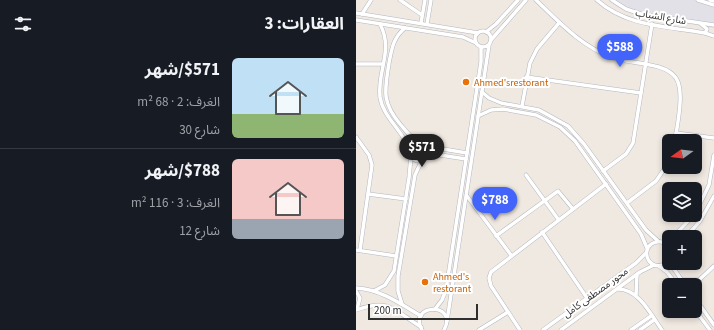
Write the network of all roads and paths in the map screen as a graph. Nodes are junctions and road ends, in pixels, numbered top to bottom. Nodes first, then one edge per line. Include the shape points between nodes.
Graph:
1 (371, 0) edge
2 (400, 0) edge
3 (425, 0) edge
4 (430, 0) edge
5 (518, 0) edge
6 (526, 0) edge
7 (536, 0) edge
8 (597, 0) edge
9 (612, 0) edge
10 (698, 0) edge
11 (710, 0) edge
12 (714, 1) edge
13 (714, 5) edge
14 (356, 13) edge
15 (362, 14) junction
16 (422, 15) junction
17 (356, 20) edge
18 (498, 22) junction
19 (421, 23) junction
20 (559, 23) junction
21 (700, 23) junction
22 (380, 24) junction
23 (427, 24) junction
24 (652, 24) junction
25 (714, 25) edge
26 (502, 26) junction
27 (405, 28) junction
28 (452, 28) junction
29 (486, 32) junction
30 (478, 33) junction
31 (705, 33) junction
32 (450, 35) junction
33 (714, 36) edge
34 (491, 40) junction
35 (476, 42) junction
36 (489, 45) junction
37 (386, 47) junction
38 (481, 47) junction
39 (392, 48) junction
40 (356, 64) edge
41 (384, 64) junction
42 (645, 65) junction
43 (480, 66) junction
44 (486, 67) junction
45 (526, 77) junction
46 (380, 87) junction
47 (385, 88) junction
48 (482, 92) junction
49 (641, 93) junction
50 (497, 102) junction
51 (522, 106) junction
52 (496, 109) junction
53 (478, 116) junction
54 (406, 131) junction
55 (676, 133) joint
56 (401, 135) junction
57 (356, 138) edge
58 (714, 138) edge
59 (419, 143) junction
60 (425, 146) junction
61 (590, 152) junction
62 (467, 153) junction
63 (410, 154) junction
64 (714, 155) edge
65 (586, 156) junction
66 (424, 159) junction
67 (466, 159) junction
68 (603, 171) junction
69 (662, 172) edge
70 (410, 174) junction
71 (415, 175) junction
72 (526, 176) dead end
73 (712, 178) edge
74 (606, 184) junction
75 (462, 189) junction
76 (468, 190) junction
77 (368, 194) junction
78 (467, 196) junction
79 (714, 196) edge
80 (406, 199) junction
81 (544, 201) junction
82 (702, 201) edge
83 (628, 203) junction
84 (573, 209) junction
85 (558, 220) junction
86 (687, 222) edge
87 (680, 230) edge
88 (692, 230) edge
89 (542, 232) junction
90 (496, 236) junction
91 (658, 241) junction
92 (662, 242) edge
93 (647, 248) junction
94 (358, 250) edge
95 (646, 253) junction
96 (511, 255) junction
97 (396, 256) junction
98 (654, 265) junction
99 (662, 265) edge
100 (659, 266) junction
101 (714, 266) edge
102 (637, 274) junction
103 (392, 275) junction
104 (398, 276) junction
105 (672, 278) edge
106 (700, 278) edge
107 (356, 289) edge
108 (617, 289) junction
109 (374, 291) junction
110 (636, 296) junction
111 (587, 298) junction
112 (402, 304) junction
113 (702, 308) edge
114 (436, 309) junction
115 (356, 310) edge
116 (508, 312) junction
117 (564, 315) junction
118 (421, 316) junction
119 (651, 316) junction
120 (701, 318) edge
121 (654, 320) junction
122 (447, 321) junction
123 (570, 323) junction
124 (714, 326) edge
125 (421, 328) edge
126 (444, 330) edge
127 (479, 330) edge
128 (520, 330) edge
129 (543, 330) edge
130 (560, 330) edge
131 (631, 330) edge
132 (640, 330) edge
133 (662, 330) edge
134 (710, 330) edge

1 - 15 street
2 - 16 street
3 - 16 street
4 - 23 street
5 - 18 street
6 - 26 street
7 - 20 street
8 - 24 street, شارع الشباب via 622,17
9 - 21 street, شارع الشباب via 626,9 642,14
10 - 13 street
11 - 12 street
14 - 15 street
15 - 19 street
16 - 19 street
17 - 22 street
18 - 26 street
18 - 29 street
19 - 23 street
20 - 42 street via 598,52
20 - 45 street via 537,48
21 - 25 street, شارع الشباب
21 - 31 street via 707,29
22 - 27 street
22 - 37 street
23 - 28 street
24 - 31 street, شارع الشباب
24 - 42 street
26 - 34 street
27 - 32 street
27 - 39 street via 396,38
28 - 30 street
28 - 32 street
29 - 30 street
29 - 34 street
30 - 35 street
31 - 33 street, شارع الشباب
32 - 35 street
34 - 36 street
35 - 38 street
36 - 38 street
36 - 44 street
37 - 39 street
37 - 41 street
38 - 43 street
39 - 47 street
40 - 41 street
41 - 46 street
42 - 49 street
42 - 55 street via 666,69 678,82 680,93
43 - 44 street
43 - 62 street
44 - 48 street
45 - 49 street
45 - 51 street
46 - 47 street
46 - 56 street via 383,107
47 - 54 street via 389,109
48 - 50 street
48 - 53 street
49 - 68 street via 631,147
50 - 51 street
50 - 52 street
51 - 61 street via 547,113 561,121
52 - 53 street
52 - 65 street via 529,113 549,120 570,136
53 - 76 street
54 - 56 street
54 - 59 street
55 - 58 street
56 - 63 street
57 - 77 street via 372,162
59 - 60 street
59 - 63 street via 413,145
60 - 62 street
60 - 66 street via 427,152
61 - 65 street
61 - 68 street
62 - 67 street
63 - 66 street via 417,160
63 - 70 street
64 - 73 street
65 - 74 street
66 - 67 street via 440,155
66 - 71 street
67 - 75 street
68 - 83 street
69 - 83 street via 656,181
70 - 71 street
70 - 80 street
71 - 104 street
72 - 81 street
73 - 82 street
74 - 84 street
74 - 93 street via 641,234
75 - 76 street
75 - 114 street via 445,293
76 - 78 street
77 - 80 street
77 - 94 street
78 - 90 street
78 - 122 street
79 - 88 street
80 - 97 street
81 - 84 street via 559,191
81 - 85 street
81 - 90 street
83 - 91 street via 646,230
84 - 85 street
85 - 89 street
86 - 87 street
89 - 96 street
89 - 111 street
90 - 96 street
91 - 92 street
91 - 93 street
93 - 95 street
94 - 97 street
95 - 98 street via 647,259
95 - 111 street, محور مصطفى كامل
96 - 116 street via 493,269 490,278 491,286
97 - 103 street
98 - 100 street
98 - 102 street, محور مصطفى كامل
99 - 100 street
100 - 105 street
101 - 106 street
102 - 108 street, محور مصطفى كامل
102 - 110 street
103 - 104 street
103 - 109 street via 385,285
104 - 112 street via 398,291
107 - 109 street
107 - 115 street via 360,302
108 - 110 street via 627,290
108 - 123 street, محور مصطفى كامل
109 - 112 street
110 - 119 street
111 - 117 street, محور مصطفى كامل
112 - 118 street
113 - 124 street
114 - 118 street via 429,309
114 - 122 street via 443,313
115 - 125 street via 370,304 382,304
116 - 127 street
116 - 128 street
117 - 123 street
117 - 129 street, محور مصطفى كامل
118 - 125 street
119 - 121 street
119 - 131 street
120 - 134 street
121 - 132 street
121 - 133 street
122 - 126 street
123 - 130 street, محور مصطفى كامل
124 - 134 street

